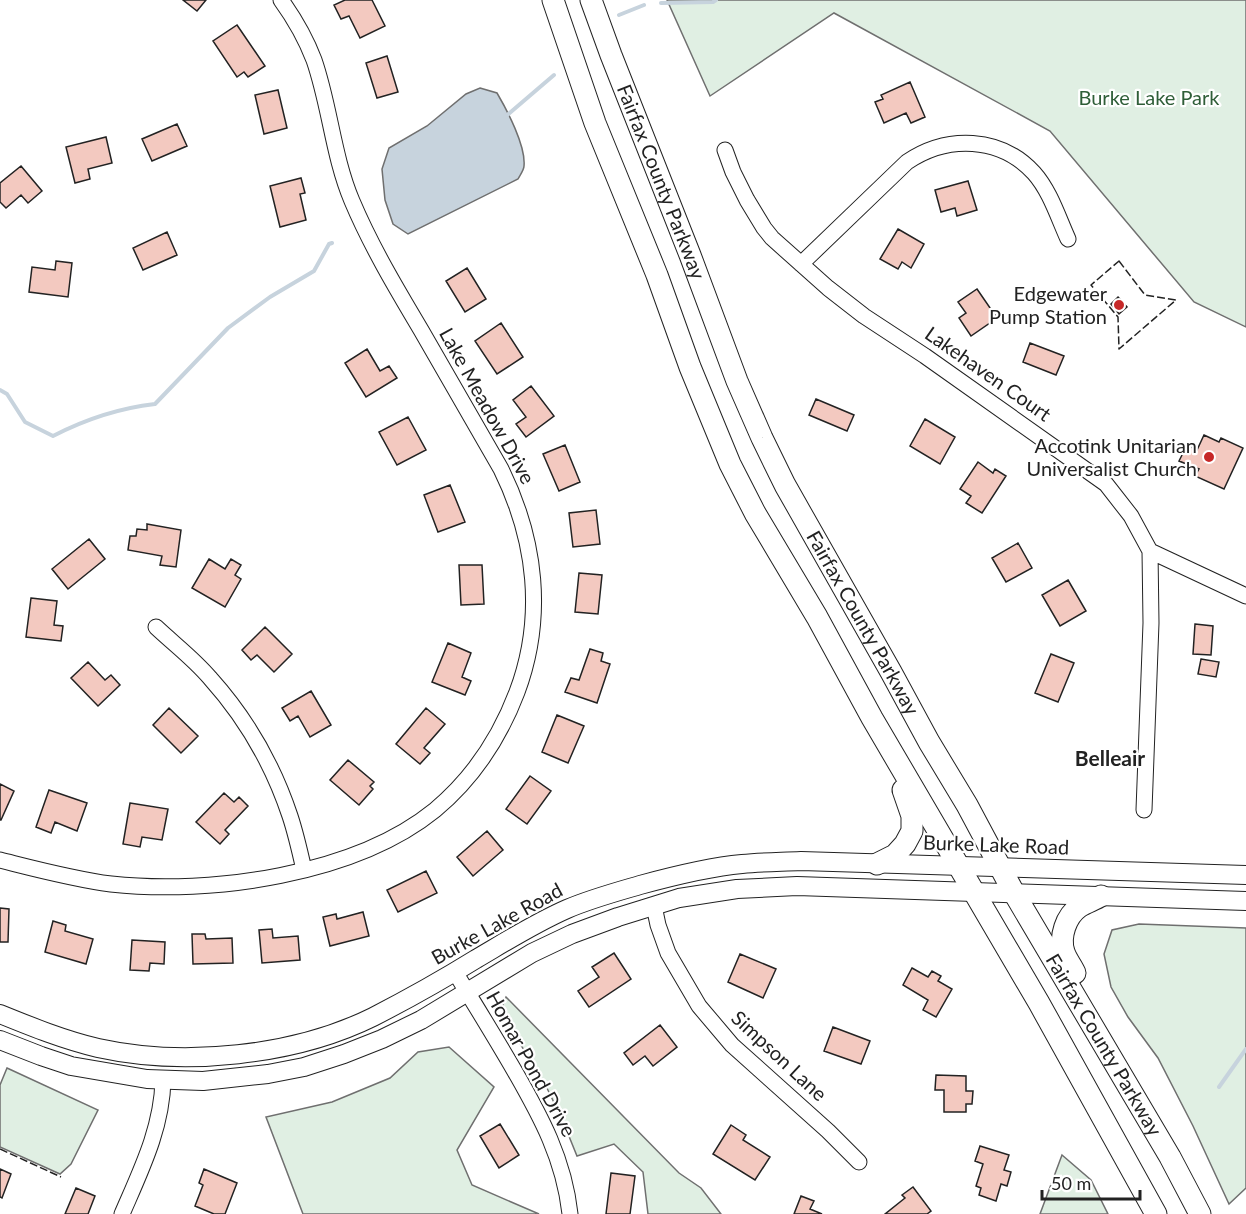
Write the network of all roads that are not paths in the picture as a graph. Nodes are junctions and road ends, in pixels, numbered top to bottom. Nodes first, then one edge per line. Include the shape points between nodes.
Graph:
1 (281, 0) edge
2 (553, 0) edge
3 (591, 0) edge
4 (725, 150) dead end
5 (1068, 239) dead end
6 (801, 264) junction
7 (1150, 551) junction
8 (1246, 596) edge
9 (156, 627) dead end
10 (872, 718) junction
11 (1144, 810) dead end
12 (0, 860) edge
13 (877, 864) junction
14 (959, 867) junction
15 (1000, 868) junction
16 (304, 870) junction
17 (1246, 875) edge
18 (975, 892) junction
19 (1014, 893) junction
20 (1101, 896) junction
21 (1246, 901) edge
22 (654, 906) junction
23 (455, 972) junction
24 (468, 993) junction
25 (0, 1014) edge
26 (0, 1040) edge
27 (1106, 1046) junction
28 (163, 1080) junction
29 (859, 1162) dead end
30 (122, 1214) edge
31 (570, 1214) edge
32 (1156, 1214) edge
33 (1200, 1214) edge

1 - 16 street, Lake Meadow Drive via 314,60 343,176 363,226 512,491 529,549 534,611 527,659 504,723 479,763 450,796 396,836
2 - 10 highway, Fairfax County Parkway via 595,123 722,445 755,513
3 - 15 highway, Fairfax County Parkway via 762,438
4 - 6 street, Lakehaven Court via 764,228
5 - 6 street via 1044,186 1025,164 1002,150 956,143 936,147 907,162
6 - 7 street, Lakehaven Court via 864,316 1106,484 1131,516
7 - 8 street
7 - 11 street, Lakehaven Court
9 - 16 street via 210,678 251,732 279,786
10 - 13 highway via 912,816 912,831 906,844
10 - 14 highway, Fairfax County Parkway
12 - 16 street, Lake Meadow Drive via 83,880 147,886 222,885
13 - 14 main road, Burke Lake Road
13 - 23 main road, Burke Lake Road via 740,864 677,875 567,909
14 - 15 main road, Burke Lake Road
14 - 18 highway, Fairfax County Parkway
15 - 17 main road, Burke Lake Road
15 - 19 highway, Fairfax County Parkway
18 - 19 main road
18 - 22 main road via 797,886 737,889
18 - 32 highway, Fairfax County Parkway
19 - 20 main road
19 - 27 highway, Fairfax County Parkway
20 - 21 main road
20 - 27 highway via 1077,908 1068,920 1063,941
22 - 24 main road via 572,934 532,953
22 - 29 street, Simpson Lane via 668,953 699,1006 732,1045
23 - 24 street, Homar Pond Drive
23 - 25 main road, Burke Lake Road via 335,1033 263,1051 232,1054 191,1057 128,1053 57,1036
24 - 28 main road via 382,1039 304,1067 203,1081
24 - 31 street, Homar Pond Drive via 543,1123 565,1182
26 - 28 main road via 71,1066
27 - 33 highway, Fairfax County Parkway
28 - 30 street via 149,1152

